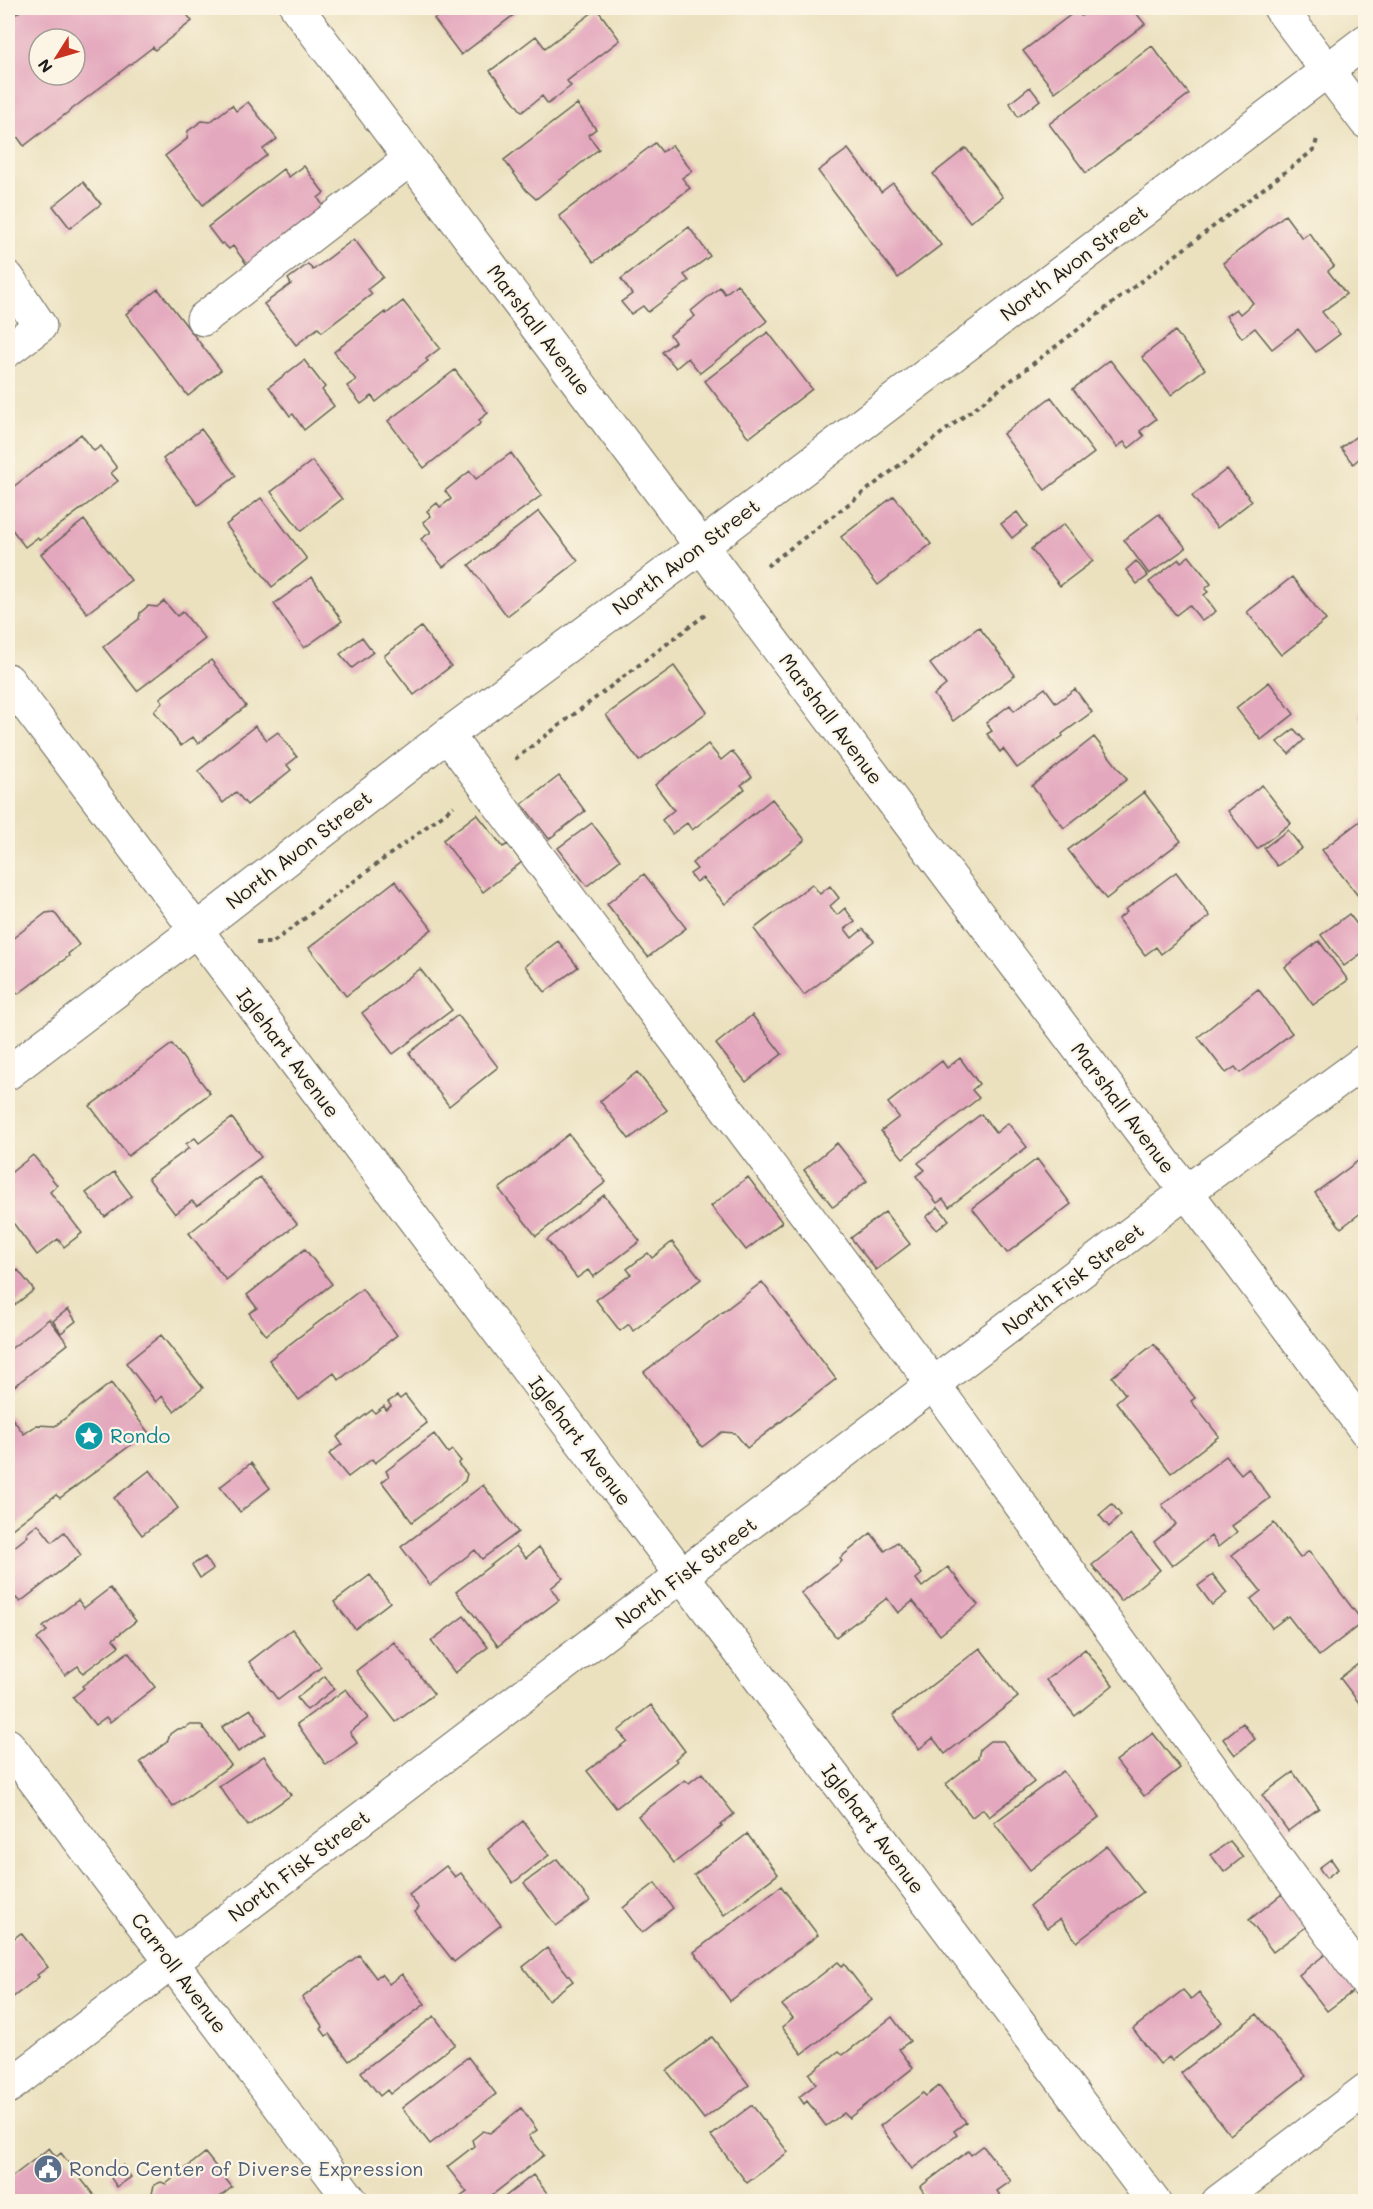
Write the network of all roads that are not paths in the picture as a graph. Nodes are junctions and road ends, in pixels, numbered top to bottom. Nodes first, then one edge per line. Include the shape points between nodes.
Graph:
1 (297, 8) edge
2 (1281, 8) edge
3 (1365, 41) edge
4 (1328, 70) junction
5 (1365, 122) edge
6 (410, 159) junction
7 (8, 278) edge
8 (203, 319) dead end
9 (8, 350) edge
10 (702, 546) junction
11 (8, 680) edge
12 (447, 735) junction
13 (196, 930) junction
14 (1365, 1060) edge
15 (8, 1073) edge
16 (1186, 1192) junction
17 (934, 1385) junction
18 (1365, 1431) edge
19 (682, 1576) junction
20 (8, 1745) edge
21 (171, 1963) junction
22 (1365, 1982) edge
23 (8, 2087) edge
24 (1365, 2090) edge
25 (352, 2202) edge
26 (1154, 2202) edge
27 (1218, 2202) edge

1 - 6 street, Marshall Avenue
2 - 4 street
3 - 4 street, North Avon Street
4 - 5 street
4 - 10 street, North Avon Street
6 - 8 street
6 - 10 street, Marshall Avenue
7 - 9 street via 40,326
10 - 12 street, North Avon Street
10 - 16 street, Marshall Avenue
11 - 13 street, Iglehart Avenue
12 - 13 street, North Avon Street
12 - 17 street
13 - 15 street, North Avon Street
13 - 19 street, Iglehart Avenue
14 - 16 street, North Fisk Street
16 - 17 street, North Fisk Street
16 - 18 street, Marshall Avenue
17 - 19 street, North Fisk Street
17 - 22 street
19 - 21 street, North Fisk Street
19 - 26 street, Iglehart Avenue
20 - 21 street, Carroll Avenue
21 - 23 street, North Fisk Street
21 - 25 street, Carroll Avenue
24 - 27 street

